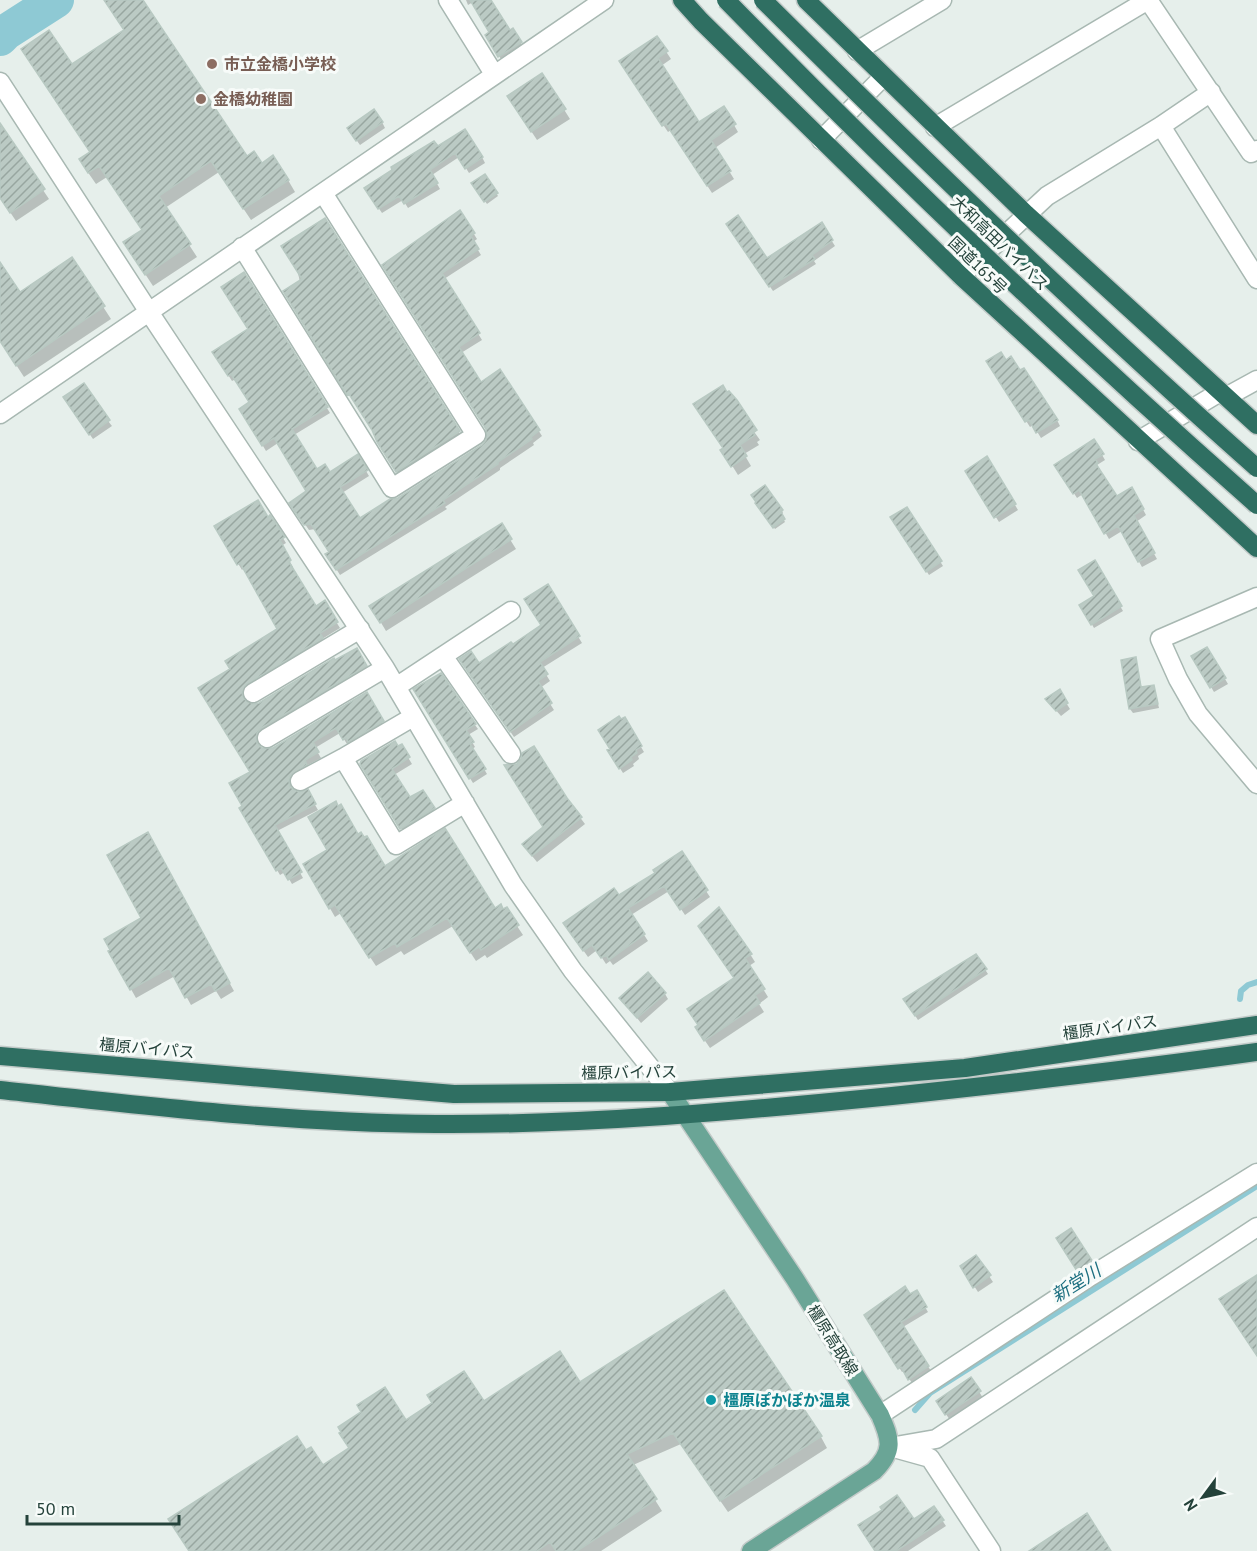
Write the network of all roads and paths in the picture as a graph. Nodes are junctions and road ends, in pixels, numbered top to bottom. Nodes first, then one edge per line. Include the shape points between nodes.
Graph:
1 (448, 0) edge
2 (604, 0) edge
3 (682, 0) edge
4 (726, 0) edge
5 (763, 0) edge
6 (806, 0) edge
7 (942, 0) edge
8 (1148, 0) edge
9 (857, 51) junction
10 (494, 74) junction
11 (883, 77) junction
12 (0, 82) edge
13 (1211, 93) junction
14 (1161, 126) junction
15 (935, 127) junction
16 (821, 140) junction
17 (1257, 150) edge
18 (323, 193) junction
19 (1026, 214) junction
20 (242, 247) junction
21 (961, 276) junction
22 (1257, 279) edge
23 (149, 312) junction
24 (1257, 380) edge
25 (1223, 395) junction
26 (0, 414) edge
27 (1257, 425) edge
28 (1138, 441) junction
29 (1257, 468) edge
30 (1257, 505) edge
31 (1257, 548) edge
32 (1257, 597) edge
33 (511, 611) dead end
34 (360, 629) junction
35 (443, 656) junction
36 (386, 668) junction
37 (396, 687) junction
38 (253, 693) dead end
39 (413, 717) junction
40 (267, 738) dead end
41 (511, 754) dead end
42 (343, 758) junction
43 (300, 781) dead end
44 (1257, 784) edge
45 (465, 803) junction
46 (1257, 1025) edge
47 (1257, 1052) edge
48 (0, 1056) edge
49 (0, 1090) edge
50 (670, 1092) junction
51 (686, 1114) junction
52 (1257, 1173) edge
53 (1257, 1227) edge
54 (880, 1415) junction
55 (890, 1447) junction
56 (752, 1551) edge
57 (991, 1551) edge

1 - 10 street
2 - 10 street
3 - 16 highway, 国道165号
4 - 30 highway, 大和高田バイパス, bridge via 1064,331
5 - 29 highway, 大和高田バイパス, bridge via 994,227
6 - 9 highway
7 - 9 street
8 - 13 street
8 - 15 street
9 - 11 highway
10 - 18 street
11 - 15 highway
11 - 16 street
12 - 23 street
13 - 14 street
13 - 17 street via 1251,153
14 - 19 street via 1047,196
14 - 22 street
15 - 19 highway
16 - 21 highway, 国道165号
18 - 20 street
18 - 20 street via 476,435 392,488
19 - 21 street
19 - 25 highway
20 - 23 street
21 - 28 highway, 国道165号
23 - 26 street
23 - 34 street
24 - 25 street
25 - 27 highway
25 - 28 street
28 - 31 highway, 国道165号
32 - 44 street via 1160,639 1198,714
33 - 35 street
34 - 36 street
34 - 38 street
35 - 37 street
35 - 41 street
36 - 37 street
36 - 40 street
37 - 39 street
39 - 42 street
39 - 45 street
42 - 43 street
42 - 45 street via 396,846
45 - 50 street via 513,885
46 - 50 highway, 橿原バイパス via 965,1068
47 - 51 highway via 948,1090
48 - 50 highway, 橿原バイパス via 454,1094
49 - 51 highway via 315,1120 436,1124
50 - 51 main road, 橿原高取線
51 - 54 main road, 橿原高取線
52 - 54 street via 1090,1276
53 - 55 street via 936,1439
54 - 55 main road, 橿原高取線
55 - 56 main road via 874,1471
55 - 57 street via 930,1458

